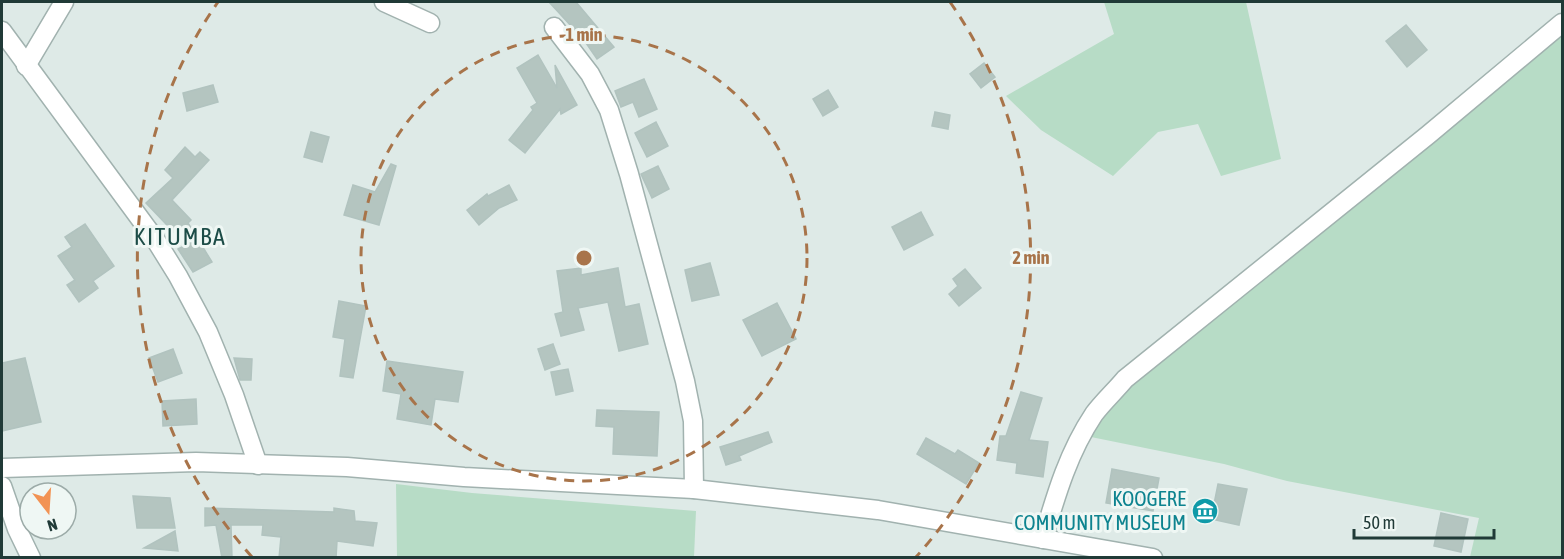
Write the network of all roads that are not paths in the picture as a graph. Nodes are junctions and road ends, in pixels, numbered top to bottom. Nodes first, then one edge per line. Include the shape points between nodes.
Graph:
1 (64, 2) edge
2 (384, 2) edge
3 (1563, 22) edge
4 (430, 23) dead end
5 (554, 27) dead end
6 (2, 31) edge
7 (26, 66) junction
8 (258, 465) junction
9 (2, 468) edge
10 (2, 486) edge
11 (694, 489) junction
12 (1043, 539) junction
13 (31, 558) edge
14 (1153, 558) edge

1 - 7 street
2 - 4 street
3 - 12 street via 1125,379 1095,412 1077,443 1062,475
5 - 11 street via 590,74 609,110 629,174 685,381 693,421
6 - 7 street
7 - 8 street via 155,238 178,276 208,332
8 - 9 street via 131,462
8 - 11 street
10 - 13 street
11 - 12 street via 878,510
12 - 14 street

